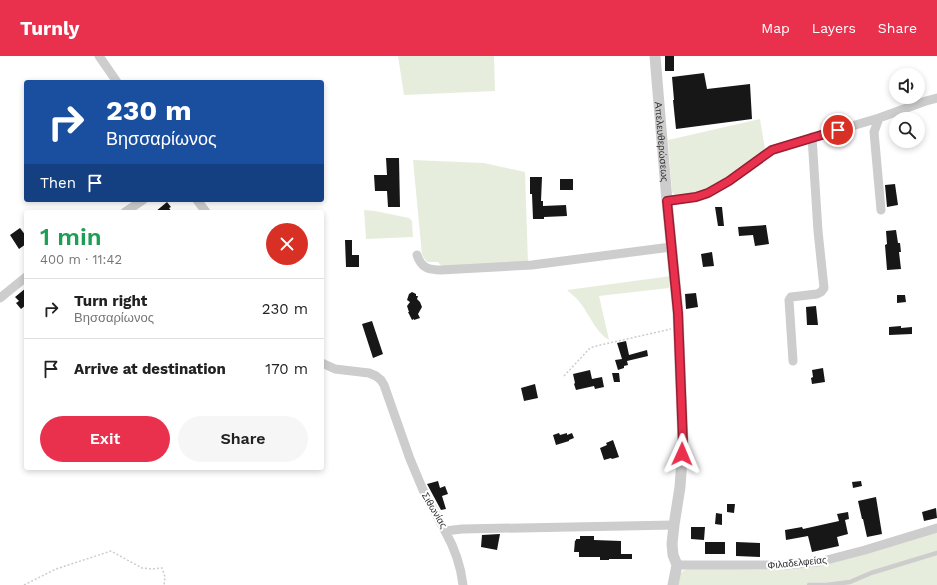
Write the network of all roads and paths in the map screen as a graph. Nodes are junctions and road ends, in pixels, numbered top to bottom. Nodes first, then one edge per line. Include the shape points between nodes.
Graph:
1 (99, 56) edge
2 (655, 56) edge
3 (116, 80) edge
4 (937, 98) edge
5 (878, 118) junction
6 (812, 138) junction
7 (667, 201) junction
8 (140, 202) edge
9 (128, 210) edge
10 (881, 210) dead end
11 (671, 247) junction
12 (417, 255) dead end
13 (24, 279) edge
14 (0, 298) edge
15 (678, 327) junction
16 (793, 361) dead end
17 (324, 364) edge
18 (564, 376) dead end
19 (674, 525) junction
20 (937, 528) edge
21 (445, 531) junction
22 (937, 553) edge
23 (677, 566) junction
24 (850, 584) edge
25 (24, 585) edge
26 (164, 585) edge
27 (464, 585) edge
28 (673, 585) edge
29 (809, 585) edge

1 - 3 street
2 - 7 street, Απελευθερώσεως
4 - 5 street
5 - 6 street
5 - 10 street via 874,132
6 - 7 street via 772,150 708,193
6 - 16 street via 824,292 791,297 789,300
7 - 11 street, Απελευθερώσεως
8 - 9 street
11 - 12 street via 532,265 441,270 424,267
11 - 15 street, Απελευθερώσεως
13 - 14 street
15 - 18 path via 590,348
15 - 19 street, Απελευθερώσεως via 683,443
17 - 21 street, Σιθωνίας via 336,369 369,373 381,380 423,490
19 - 21 street, Σιθωνίας
19 - 23 street, Απελευθερώσεως via 672,544
20 - 23 street, Φιλαδελφείας via 819,562 786,565
21 - 27 street via 451,542
22 - 24 lane via 871,573
23 - 28 street, Απελευθερώσεως
24 - 29 lane
25 - 26 path via 56,569 111,551 142,568 162,568

